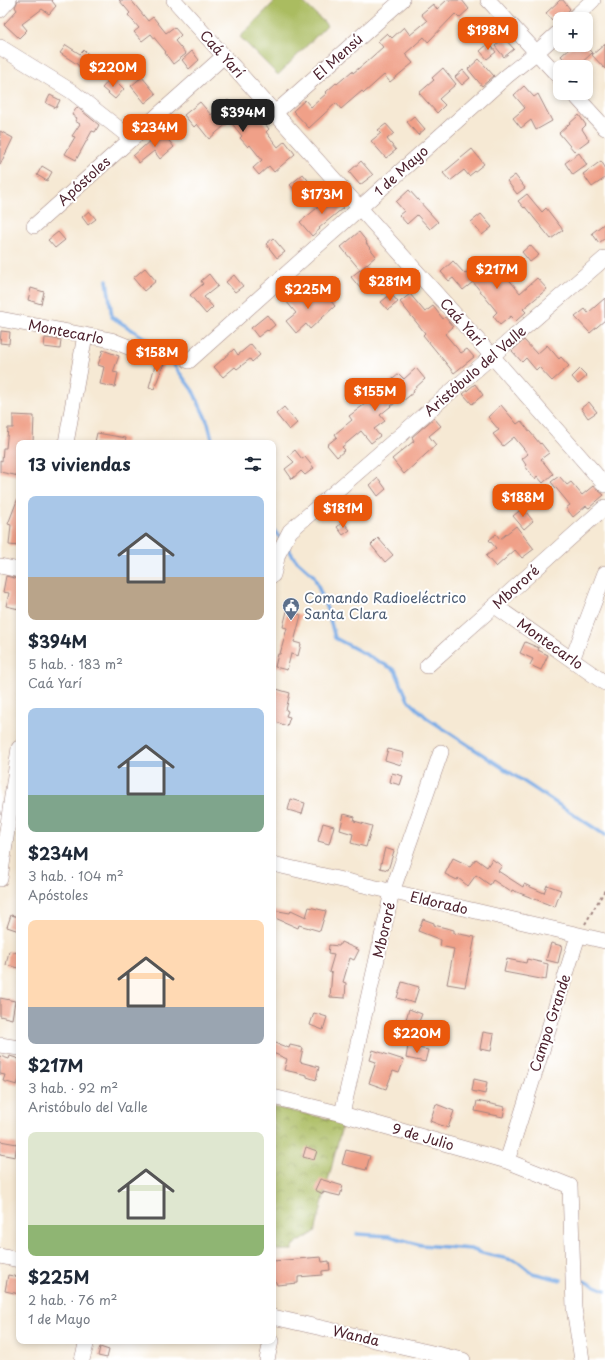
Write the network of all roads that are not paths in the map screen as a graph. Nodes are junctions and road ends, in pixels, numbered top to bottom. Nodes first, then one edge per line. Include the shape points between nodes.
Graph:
1 (9, 0) edge
2 (174, 0) edge
3 (402, 0) edge
4 (488, 0) edge
5 (593, 0) edge
6 (0, 10) edge
7 (580, 12) edge
8 (553, 37) edge
9 (0, 47) edge
10 (537, 52) junction
11 (224, 56) junction
12 (553, 70) edge
13 (579, 100) edge
14 (274, 113) junction
15 (605, 128) edge
16 (132, 138) junction
17 (359, 208) junction
18 (34, 226) dead end
19 (605, 258) edge
20 (0, 319) edge
21 (85, 335) junction
22 (131, 348) dead end
23 (492, 356) junction
24 (189, 361) dead end
25 (67, 440) edge
26 (603, 478) edge
27 (605, 507) edge
28 (276, 562) edge
29 (0, 566) edge
30 (16, 569) edge
31 (605, 573) edge
32 (495, 606) junction
33 (572, 660) junction
34 (427, 666) dead end
35 (605, 683) edge
36 (441, 752) dead end
37 (16, 767) edge
38 (10, 806) edge
39 (276, 865) edge
40 (0, 879) edge
41 (392, 892) junction
42 (578, 936) junction
43 (605, 941) edge
44 (0, 1045) edge
45 (16, 1048) edge
46 (276, 1098) edge
47 (342, 1114) junction
48 (507, 1161) junction
49 (0, 1256) edge
50 (16, 1259) edge
51 (276, 1318) edge
52 (86, 1344) edge
53 (270, 1344) edge
54 (82, 1360) edge
55 (267, 1360) edge
56 (463, 1360) edge
57 (582, 1360) edge

1 - 6 street
2 - 11 street, Caá Yarí
3 - 14 street, El Mensú
4 - 10 street
5 - 7 street
8 - 10 street, 1 de Mayo
9 - 16 street via 71,91
10 - 12 street
10 - 17 street, 1 de Mayo
11 - 14 street, Caá Yarí
11 - 16 street, Apóstoles
13 - 15 street
14 - 17 street, Caá Yarí
16 - 18 street, Apóstoles
17 - 23 street, Caá Yarí
17 - 24 street, 1 de Mayo
19 - 23 street, Aristóbulo del Valle
20 - 21 street, Montecarlo
21 - 22 street, Montecarlo via 111,340
21 - 25 street
23 - 26 street, Caá Yarí
23 - 28 street, Aristóbulo del Valle via 290,531
27 - 32 street, Mbororé
29 - 30 street
31 - 33 street
32 - 33 street, Montecarlo
32 - 34 street, Mbororé
33 - 35 street, Montecarlo
36 - 41 street, Mbororé
37 - 38 street
38 - 40 street
39 - 41 street, Eldorado
41 - 42 street, Eldorado
41 - 47 street, Mbororé
42 - 43 street, Eldorado
42 - 48 street, Campo Grande
44 - 45 street
46 - 47 street, 9 de Julio
47 - 48 street, 9 de Julio
48 - 57 street, 9 de Julio via 570,1186 574,1308
49 - 50 street
51 - 56 street, Wanda
52 - 54 street
53 - 55 street

